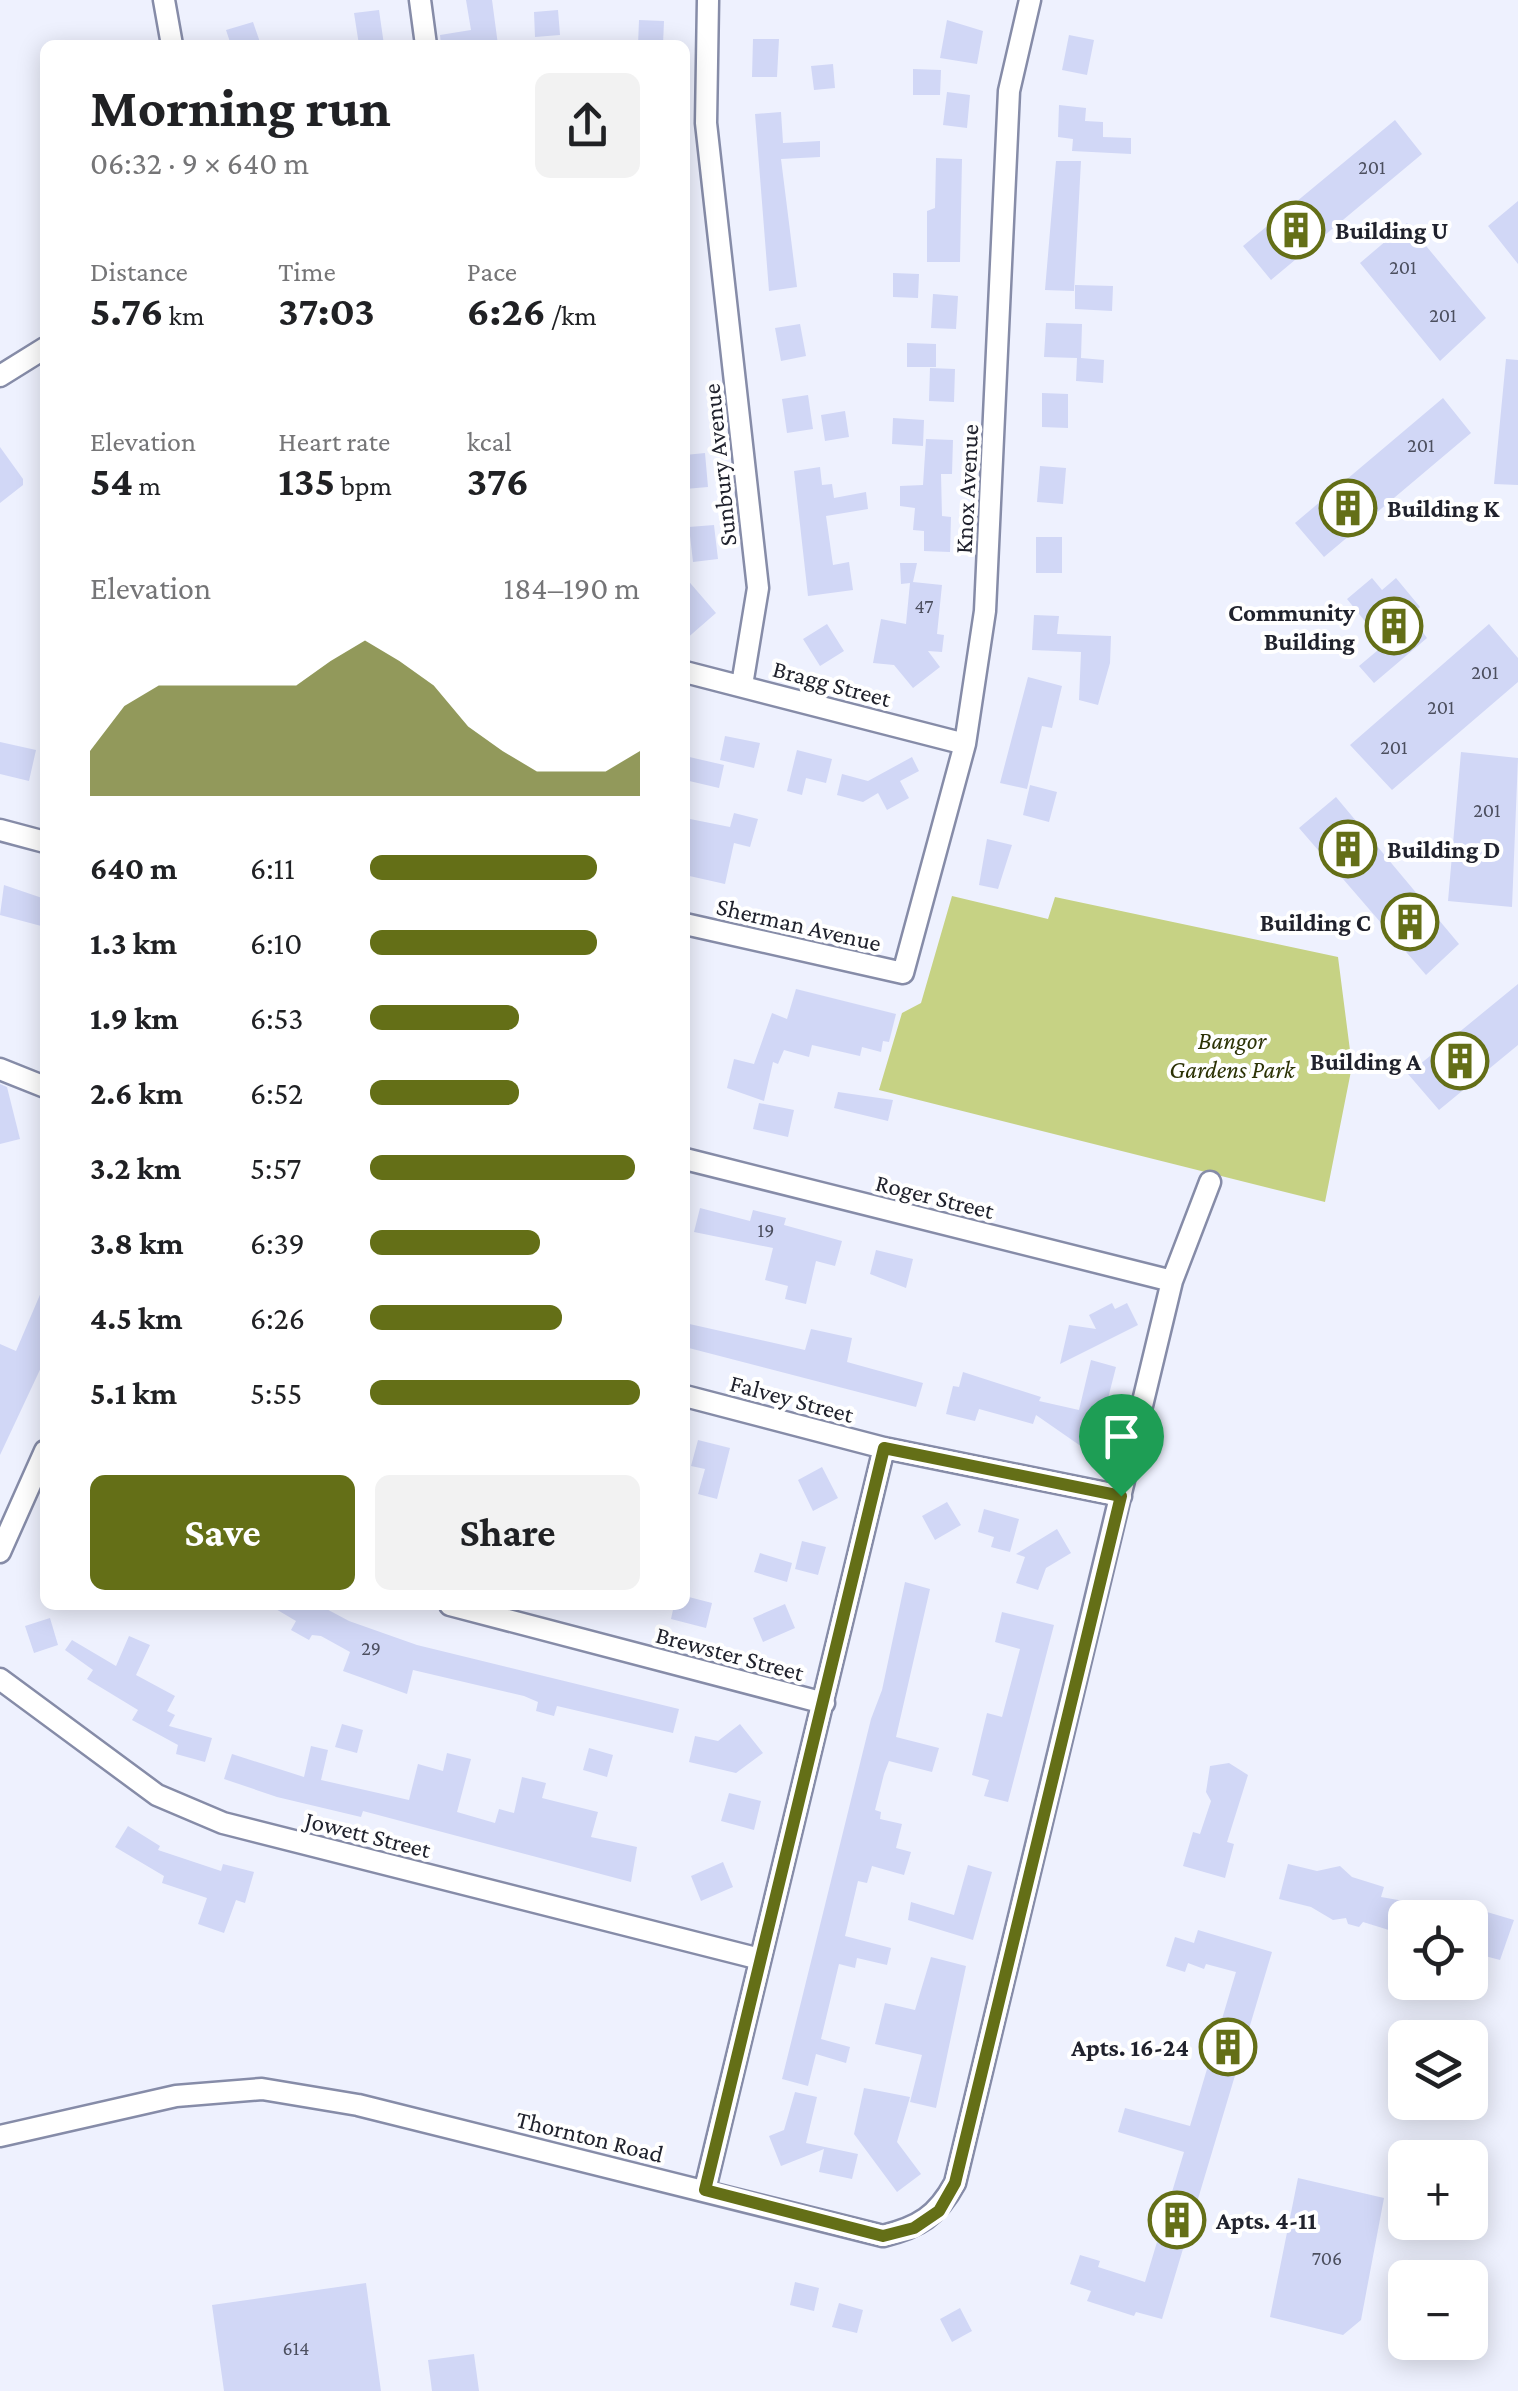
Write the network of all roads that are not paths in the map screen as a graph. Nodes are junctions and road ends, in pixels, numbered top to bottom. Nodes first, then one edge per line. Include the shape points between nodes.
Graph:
1 (164, 0) edge
2 (420, 0) edge
3 (708, 0) edge
4 (1030, 0) edge
5 (171, 40) edge
6 (425, 40) edge
7 (40, 351) edge
8 (0, 376) edge
9 (690, 673) edge
10 (742, 684) junction
11 (965, 744) junction
12 (0, 830) edge
13 (40, 841) edge
14 (690, 925) edge
15 (902, 973) joint
16 (0, 1069) edge
17 (40, 1085) edge
18 (690, 1160) edge
19 (1210, 1182) dead end
20 (1172, 1281) junction
21 (690, 1397) edge
22 (884, 1448) junction
23 (40, 1462) edge
24 (1121, 1496) junction
25 (0, 1552) edge
26 (469, 1610) edge
27 (0, 1679) edge
28 (824, 1703) junction
29 (760, 1959) junction
30 (0, 2136) edge
31 (705, 2190) junction

1 - 5 street
2 - 6 street
3 - 10 street, Sunbury Avenue via 706,123 758,588
4 - 11 street, Knox Avenue via 1009,91 985,611
7 - 8 street
9 - 10 street, Bragg Street
10 - 11 street, Bragg Street
11 - 15 street, Knox Avenue
12 - 13 street
14 - 15 street, Sherman Avenue
16 - 17 street
18 - 20 street, Roger Street
19 - 20 street, Thornton Road
20 - 24 street, Thornton Road
21 - 22 street, Falvey Street
22 - 24 street, Falvey Street
22 - 28 street
23 - 25 street
24 - 31 street, Thornton Road via 955,2183 939,2211 914,2228 883,2236
26 - 28 street, Brewster Street
27 - 29 street, Jowett Street via 157,1795 223,1823
28 - 29 street
29 - 31 street
30 - 31 street, Thornton Road via 176,2096 262,2089 358,2105

